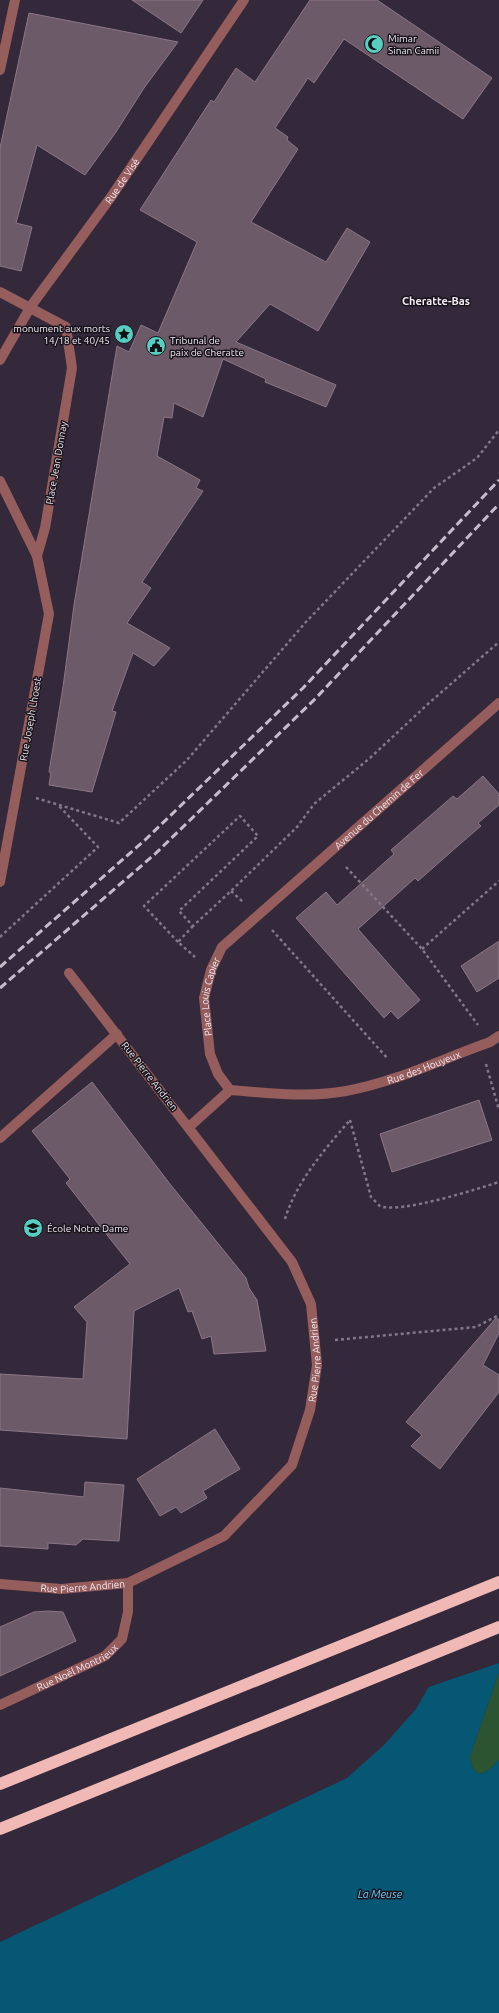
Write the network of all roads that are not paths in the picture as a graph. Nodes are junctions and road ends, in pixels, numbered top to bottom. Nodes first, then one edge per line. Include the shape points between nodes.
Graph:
1 (15, 0) edge
2 (244, 0) edge
3 (0, 70) edge
4 (0, 292) edge
5 (31, 306) junction
6 (0, 360) edge
7 (0, 481) edge
8 (37, 556) junction
9 (499, 703) edge
10 (0, 882) edge
11 (259, 915) joint
12 (69, 973) dead end
13 (117, 1034) junction
14 (490, 1041) edge
15 (230, 1090) junction
16 (189, 1127) junction
17 (0, 1138) edge
18 (128, 1583) junction
19 (495, 1583) edge
20 (0, 1584) edge
21 (499, 1627) edge
22 (0, 1705) edge
23 (0, 1784) edge
24 (0, 1829) edge

1 - 3 street
2 - 5 street, Rue de Visé via 111,197
4 - 5 street
5 - 6 street, Rue de Visé
5 - 8 street, Place Jean Donnay via 66,327 72,368 45,528
7 - 8 street
8 - 10 street, Rue Joseph Lhoest via 49,614
9 - 11 street, Avenue du Chemin de Fer
11 - 15 street, Place Louis Capier via 222,947 211,970 204,998 210,1054 218,1074
12 - 13 street, Rue Pierre Andrien
13 - 16 street, Rue Pierre Andrien
13 - 17 street
14 - 15 street, Rue des Houyeux via 404,1076 346,1091 310,1095
15 - 16 street
16 - 18 street, Rue Pierre Andrien via 292,1262 311,1304 316,1366 310,1410 292,1465 224,1536
18 - 20 street, Rue Pierre Andrien via 61,1589
18 - 22 street, Rue Noël Montrieux via 128,1612 122,1639 105,1656
19 - 23 highway
21 - 24 highway

